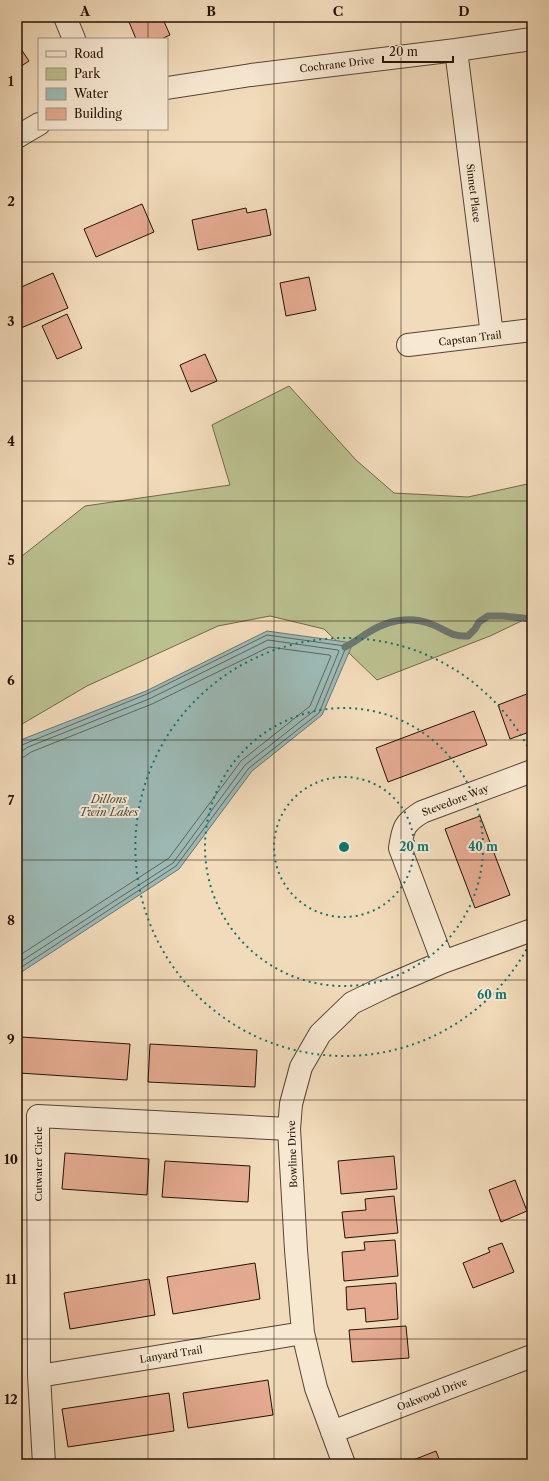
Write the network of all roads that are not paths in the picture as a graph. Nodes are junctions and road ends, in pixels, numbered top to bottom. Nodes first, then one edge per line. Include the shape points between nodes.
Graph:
1 (65, 17) edge
2 (74, 38) edge
3 (532, 39) edge
4 (456, 50) junction
5 (168, 88) edge
6 (38, 125) edge
7 (17, 136) edge
8 (532, 330) edge
9 (492, 335) junction
10 (408, 345) dead end
11 (532, 771) edge
12 (532, 930) edge
13 (443, 962) junction
14 (290, 1129) junction
15 (303, 1333) junction
16 (532, 1356) edge
17 (39, 1376) junction
18 (332, 1432) junction
19 (44, 1464) edge
20 (344, 1464) edge

1 - 2 street
3 - 4 street, Cochrane Drive
4 - 5 street, Cochrane Drive
4 - 9 street, Sinnet Place
6 - 7 street
8 - 9 street, Capstan Trail
9 - 10 street, Capstan Trail
11 - 13 street, Stevedore Way via 422,812 409,820 402,832 400,848
12 - 13 street, Bowline Drive
13 - 14 street, Bowline Drive via 352,1003 320,1034 301,1067 291,1104
14 - 15 street, Bowline Drive
14 - 17 street, Cutwater Circle via 38,1116
15 - 17 street, Lanyard Trail
15 - 18 street, Bowline Drive via 316,1388
16 - 18 street, Oakwood Drive
17 - 19 street, Cutwater Circle
18 - 20 street, Bowline Drive

